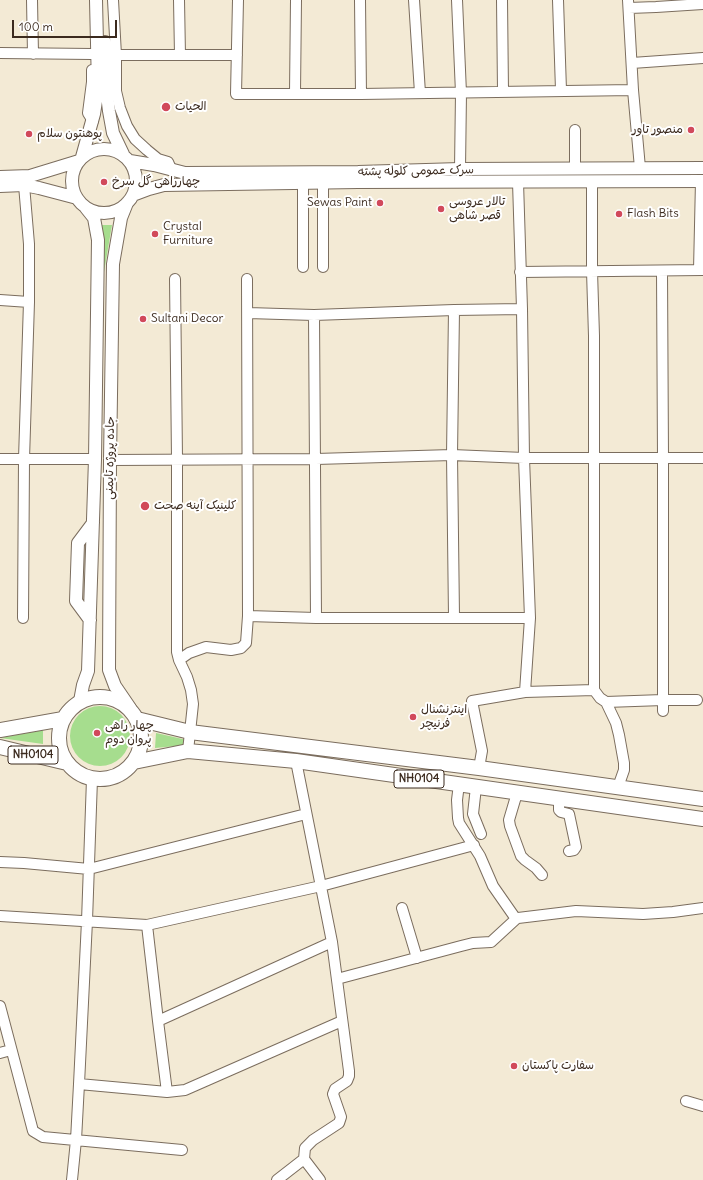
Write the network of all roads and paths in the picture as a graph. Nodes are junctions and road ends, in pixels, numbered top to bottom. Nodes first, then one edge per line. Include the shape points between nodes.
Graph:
1 (32, 0) edge
2 (91, 0) edge
3 (96, 0) edge
4 (104, 0) edge
5 (113, 0) edge
6 (180, 0) edge
7 (238, 0) edge
8 (296, 0) edge
9 (360, 0) edge
10 (414, 0) edge
11 (457, 0) edge
12 (502, 0) edge
13 (558, 0) edge
14 (628, 4) edge
15 (703, 4) edge
16 (105, 50) junction
17 (0, 54) edge
18 (33, 54) junction
19 (180, 55) junction
20 (237, 55) junction
21 (703, 58) edge
22 (632, 63) junction
23 (561, 90) junction
24 (633, 90) junction
25 (503, 91) junction
26 (295, 93) junction
27 (420, 93) junction
28 (460, 93) junction
29 (362, 94) junction
30 (576, 130) dead end
31 (126, 157) junction
32 (80, 159) junction
33 (640, 168) junction
34 (703, 168) edge
35 (460, 169) junction
36 (575, 169) junction
37 (172, 171) junction
38 (0, 177) edge
39 (702, 181) edge
40 (518, 182) junction
41 (592, 182) junction
42 (302, 183) junction
43 (323, 183) junction
44 (24, 185) junction
45 (0, 186) edge
46 (77, 198) junction
47 (130, 199) junction
48 (86, 208) junction
49 (303, 267) dead end
50 (323, 267) dead end
51 (701, 270) edge
52 (592, 271) junction
53 (662, 271) junction
54 (520, 272) junction
55 (175, 279) dead end
56 (248, 279) dead end
57 (0, 300) edge
58 (29, 302) junction
59 (522, 309) junction
60 (454, 310) junction
61 (248, 314) junction
62 (314, 316) junction
63 (452, 455) junction
64 (524, 458) junction
65 (594, 458) junction
66 (663, 458) junction
67 (703, 458) edge
68 (0, 459) edge
69 (24, 459) junction
70 (95, 459) junction
71 (248, 459) junction
72 (316, 459) junction
73 (110, 460) junction
74 (177, 460) junction
75 (248, 616) junction
76 (454, 617) junction
77 (23, 618) dead end
78 (316, 618) junction
79 (530, 618) junction
80 (179, 660) junction
81 (594, 690) junction
82 (525, 692) junction
83 (663, 700) junction
84 (697, 700) dead end
85 (80, 702) junction
86 (606, 702) junction
87 (663, 711) dead end
88 (134, 714) junction
89 (63, 719) junction
90 (0, 730) edge
91 (190, 732) junction
92 (0, 747) edge
93 (188, 751) junction
94 (296, 761) junction
95 (134, 762) junction
96 (67, 763) junction
97 (480, 768) junction
98 (92, 779) junction
99 (459, 784) junction
100 (476, 787) junction
101 (618, 787) junction
102 (517, 793) junction
103 (559, 799) junction
104 (703, 799) edge
105 (306, 814) junction
106 (703, 819) edge
107 (482, 834) dead end
108 (474, 845) junction
109 (569, 850) dead end
110 (0, 862) edge
111 (89, 869) junction
112 (542, 875) dead end
113 (321, 886) junction
114 (402, 908) dead end
115 (703, 908) edge
116 (0, 916) edge
117 (516, 919) junction
118 (88, 921) junction
119 (147, 925) junction
120 (332, 942) junction
121 (417, 958) junction
122 (337, 979) junction
123 (0, 1006) edge
124 (158, 1021) junction
125 (342, 1021) junction
126 (11, 1050) junction
127 (0, 1053) edge
128 (79, 1084) junction
129 (167, 1092) junction
130 (686, 1101) dead end
131 (703, 1106) edge
132 (76, 1140) junction
133 (182, 1150) dead end
134 (304, 1159) junction
135 (72, 1180) edge
136 (277, 1180) edge
137 (320, 1180) edge

1 - 18 street
2 - 16 street
3 - 16 main road
4 - 16 main road
5 - 16 street
6 - 19 street
7 - 20 street
8 - 26 street
9 - 29 street
10 - 27 street
11 - 28 street
12 - 25 street
13 - 23 street
14 - 15 street via 656,7
14 - 22 street
16 - 18 street
16 - 19 street
16 - 31 main road via 106,86 113,133
16 - 32 main road via 93,121
16 - 37 street via 127,126 135,139 147,150 158,159 168,162
17 - 18 street
19 - 20 street
20 - 26 street via 236,94
21 - 22 street
22 - 24 street
23 - 24 street
23 - 25 street
24 - 33 street
25 - 28 street
26 - 29 street
27 - 28 street
27 - 29 street
28 - 35 street
30 - 36 street
31 - 32 main road via 113,150 102,149 91,151
31 - 37 main road, سرک عمومی کلوله پشته
31 - 47 main road via 134,168 136,177 136,186
32 - 38 main road via 30,176
32 - 46 main road via 72,179
33 - 34 main road, سرک عمومی کلوله پشته
33 - 36 main road, سرک عمومی کلوله پشته
35 - 36 main road, سرک عمومی کلوله پشته
35 - 37 main road, سرک عمومی کلوله پشته via 193,173
39 - 41 main road, سرک عمومی کلوله پشته
39 - 51 street
40 - 41 main road, سرک عمومی کلوله پشته
40 - 43 main road, سرک عمومی کلوله پشته
40 - 54 street
41 - 52 street
42 - 43 main road, سرک عمومی کلوله پشته
42 - 47 main road, سرک عمومی کلوله پشته via 164,185 149,189
42 - 49 street
43 - 50 street
44 - 45 main road
44 - 46 main road
44 - 58 street via 29,244
46 - 48 main road
47 - 48 main road via 118,210 108,213
47 - 73 main road, جاده پروژه تایمنی via 121,218 112,264
48 - 70 main road, جاده پروژه تایمنی via 94,218 98,240
51 - 53 street
52 - 53 street
52 - 54 street
52 - 65 street
53 - 66 street
54 - 59 street
55 - 74 street
56 - 61 street
57 - 58 street
58 - 69 street
59 - 60 street
59 - 64 street
60 - 62 street
60 - 63 street
61 - 62 street
61 - 71 street
62 - 72 street
63 - 64 street
63 - 72 street
63 - 76 street
64 - 65 street
64 - 79 street
65 - 66 street
65 - 81 street
66 - 67 street
66 - 83 street
68 - 69 street
69 - 70 street
69 - 77 street
70 - 85 main road, جاده پروژه تایمنی via 88,671
71 - 72 street
71 - 74 street
71 - 75 street
72 - 78 street
73 - 74 street
73 - 88 main road, جاده پروژه تایمنی via 109,670 115,686
74 - 80 street
75 - 78 street
75 - 80 street via 246,643 242,648 231,650 206,647
76 - 78 street
76 - 79 street
79 - 82 street
80 - 91 street via 191,690 193,704
81 - 82 street
81 - 86 street
82 - 97 street via 472,701 482,752
83 - 84 street
83 - 86 street
83 - 87 street
85 - 88 highway, NH0104 via 97,696 115,699
85 - 89 highway, NH0104 via 70,709
86 - 101 street via 616,723 624,763
88 - 91 highway, NH0104
88 - 95 highway, NH0104 via 142,733 141,748
89 - 90 highway, NH0104
89 - 96 highway, NH0104 via 59,742
91 - 93 street
91 - 97 highway, NH0104
92 - 96 highway, NH0104
93 - 94 highway, NH0104
93 - 95 highway, NH0104
94 - 99 highway, NH0104
94 - 105 street
95 - 98 highway, NH0104 via 123,773 108,779
96 - 98 highway, NH0104 via 78,773
97 - 101 highway, NH0104
98 - 111 street
99 - 100 highway, NH0104
99 - 108 street via 459,823
100 - 102 highway, NH0104
100 - 107 street via 473,814
101 - 104 highway, NH0104
102 - 103 highway, NH0104
102 - 112 street via 509,820 510,826 522,856
103 - 106 highway, NH0104
103 - 109 street via 559,810 569,814 576,847
105 - 111 street
105 - 113 street
108 - 113 street
108 - 117 street via 493,886
110 - 111 street
111 - 118 street
113 - 119 street
113 - 120 street
114 - 121 street
115 - 117 street via 643,914 576,911
116 - 118 street
117 - 121 street via 491,942 467,945
118 - 119 street
118 - 128 street
119 - 124 street
120 - 122 street
120 - 124 street
121 - 122 street
122 - 125 street
123 - 126 street
124 - 129 street
125 - 129 street via 185,1090
125 - 134 street via 349,1076 333,1094 341,1116 339,1123 305,1148
126 - 127 street
126 - 132 street via 33,1131 44,1137
128 - 129 street
128 - 132 street
130 - 131 street
132 - 133 street
132 - 135 street
134 - 136 street
134 - 137 street

